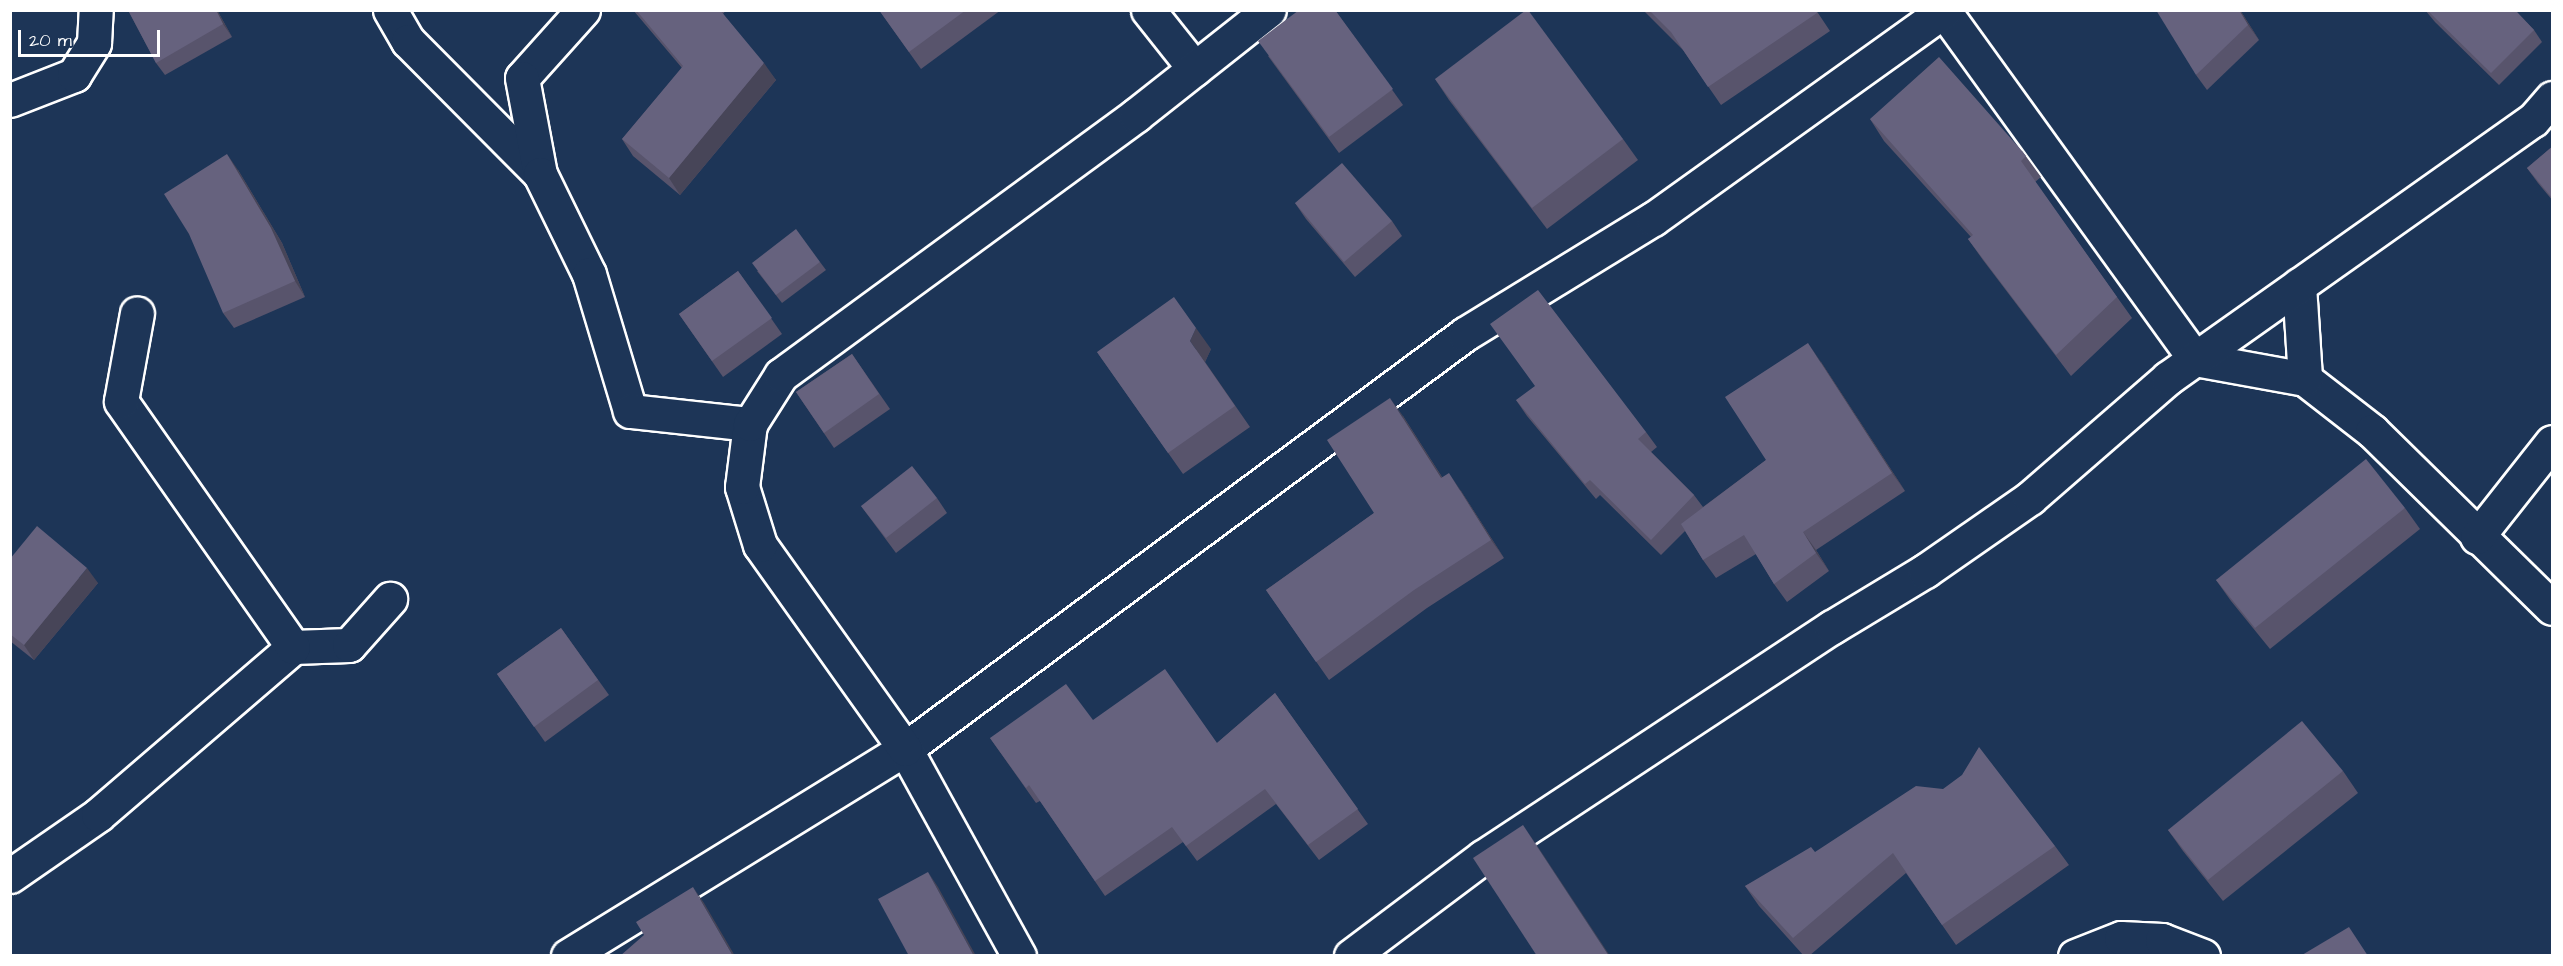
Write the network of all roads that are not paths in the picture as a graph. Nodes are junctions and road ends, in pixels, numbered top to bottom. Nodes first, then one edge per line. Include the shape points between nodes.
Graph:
1 (96, 10) edge
2 (390, 10) edge
3 (584, 10) edge
4 (1148, 10) edge
5 (1269, 10) edge
6 (1944, 11) edge
7 (1195, 69) junction
8 (2553, 98) edge
9 (10, 100) edge
10 (540, 174) junction
11 (2299, 285) junction
12 (137, 313) dead end
13 (2195, 359) junction
14 (2305, 380) junction
15 (750, 424) junction
16 (2553, 442) edge
17 (2477, 537) junction
18 (390, 599) dead end
19 (2553, 608) edge
20 (293, 647) junction
21 (905, 749) junction
22 (10, 876) edge
23 (568, 956) edge
24 (1019, 956) edge
25 (1351, 956) edge
26 (2076, 956) edge
27 (2203, 956) edge

1 - 9 street via 94,43 74,75
2 - 10 street via 408,40
3 - 10 street via 522,78
4 - 7 street
5 - 7 street
6 - 13 street
6 - 21 street via 1653,219 1465,334
7 - 15 street via 781,375
8 - 11 street via 2533,120
10 - 15 street via 590,274 630,411
11 - 13 street
11 - 14 street
12 - 20 street via 121,401
13 - 14 street
13 - 25 street via 2030,498 1925,571 1832,627 1483,857
14 - 17 street via 2373,431
15 - 21 street via 742,487 760,545
16 - 17 street
17 - 19 street
18 - 20 street via 349,645
20 - 22 street via 98,815
21 - 23 street
21 - 24 street
26 - 27 street via 2121,938 2163,940

